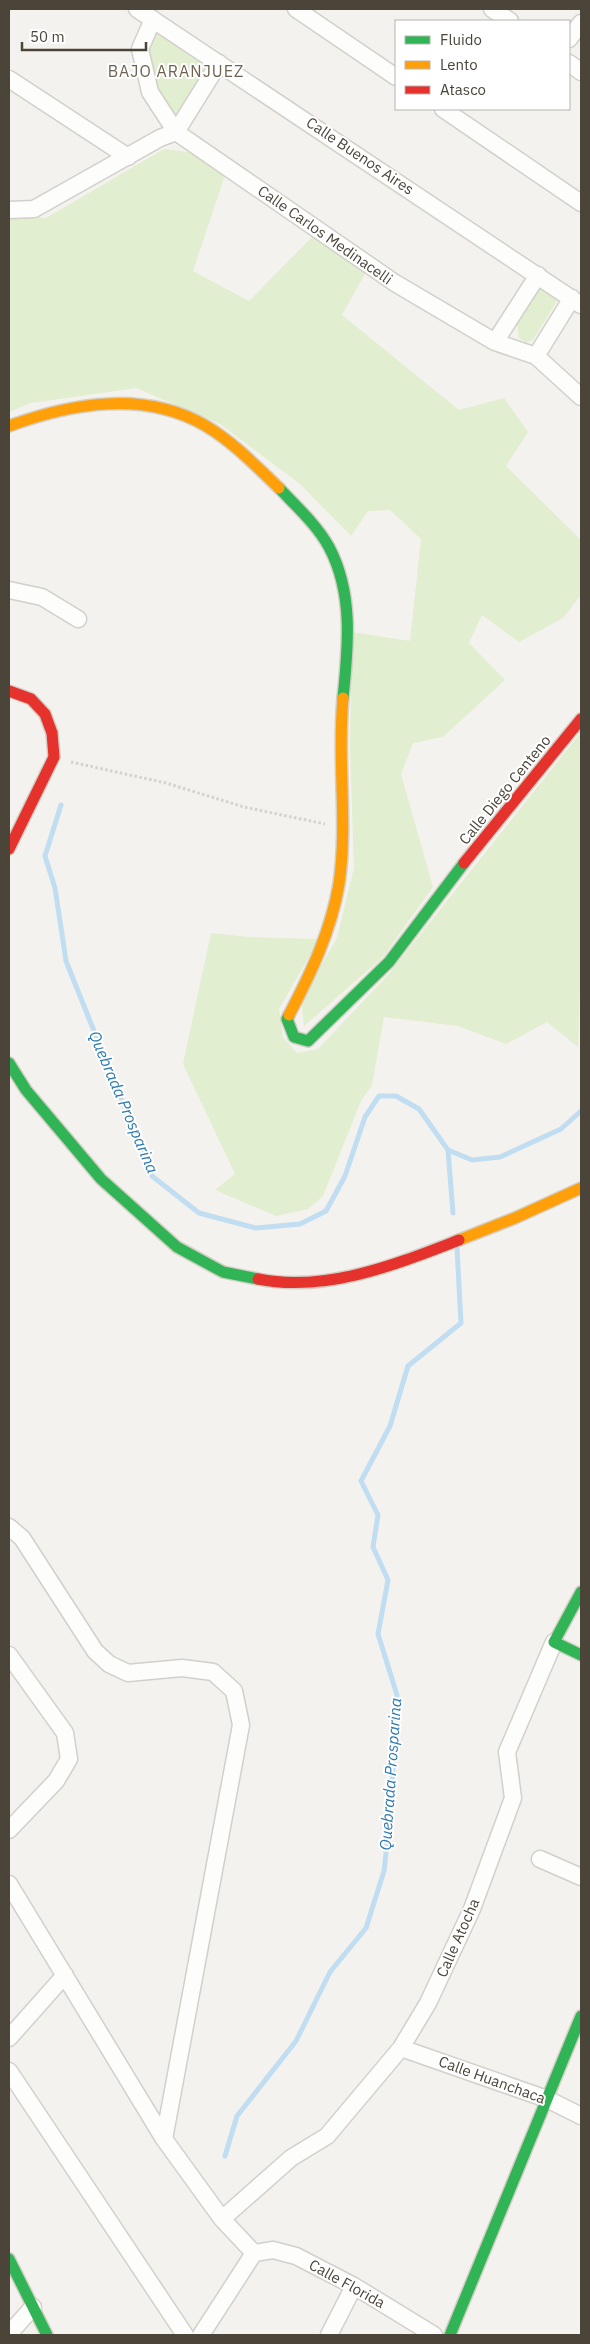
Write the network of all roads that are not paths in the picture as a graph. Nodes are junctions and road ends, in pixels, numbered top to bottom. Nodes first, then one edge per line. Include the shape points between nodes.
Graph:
1 (137, 9) edge
2 (296, 9) edge
3 (492, 9) edge
4 (153, 19) junction
5 (508, 20) edge
6 (581, 23) edge
7 (570, 38) edge
8 (219, 63) junction
9 (570, 64) edge
10 (581, 72) edge
11 (395, 76) edge
12 (9, 78) edge
13 (444, 110) edge
14 (176, 132) junction
15 (128, 157) junction
16 (581, 203) edge
17 (9, 210) edge
18 (538, 275) junction
19 (576, 301) edge
20 (495, 342) junction
21 (536, 356) junction
22 (581, 397) edge
23 (9, 426) edge
24 (9, 590) edge
25 (78, 619) dead end
26 (9, 690) edge
27 (581, 719) edge
28 (9, 849) edge
29 (9, 1062) edge
30 (581, 1188) edge
31 (9, 1527) edge
32 (581, 1592) edge
33 (554, 1642) junction
34 (9, 1655) edge
35 (581, 1655) edge
36 (9, 1830) edge
37 (540, 1859) dead end
38 (581, 1877) edge
39 (9, 1884) edge
40 (65, 1975) junction
41 (581, 2016) edge
42 (9, 2038) edge
43 (401, 2048) junction
44 (9, 2072) edge
45 (547, 2099) junction
46 (581, 2116) edge
47 (164, 2139) junction
48 (222, 2219) junction
49 (254, 2253) junction
50 (9, 2259) edge
51 (354, 2286) junction
52 (33, 2307) junction
53 (9, 2334) edge
54 (47, 2335) edge
55 (185, 2335) edge
56 (201, 2335) edge
57 (329, 2335) edge
58 (434, 2335) edge
59 (450, 2335) edge

1 - 4 street, Calle Buenos Aires
2 - 11 street
3 - 5 street
4 - 8 street, Calle Buenos Aires
4 - 14 street, Calle Carlos Medinacelli via 140,49 150,92
6 - 7 street
8 - 14 street
8 - 18 street, Calle Buenos Aires
9 - 10 street
12 - 15 street
13 - 16 street
14 - 15 street
14 - 20 street, Calle Carlos Medinacelli via 395,283
15 - 17 street via 34,209
18 - 19 street, Calle Buenos Aires
18 - 20 street
19 - 21 street
20 - 21 street, Calle Carlos Medinacelli
21 - 22 street, Calle Carlos Medinacelli
23 - 27 street, Calle Diego Centeno via 75,406 113,402 147,405 195,421 230,442 284,493 328,545 342,585 348,619 340,730 340,860 336,901 326,938 286,1020 294,1036 308,1041 389,962
24 - 25 street via 42,597
26 - 28 street via 24,693 43,709 55,742 54,757
29 - 30 street via 26,1090 101,1179 177,1247 223,1272 277,1282 346,1278 420,1256
31 - 47 street via 22,1538 95,1651 109,1664 128,1673 182,1668 213,1672 234,1691 242,1725
32 - 33 street, Calle Atocha
33 - 35 street
33 - 43 street, Calle Atocha via 507,1752 513,1798 472,1909 428,2003
34 - 36 street via 65,1733 69,1759 56,1781
37 - 38 street
39 - 40 street
40 - 42 street
40 - 47 street
41 - 45 street
43 - 45 street, Calle Huanchaca
43 - 48 street, Calle Atocha via 327,2136 291,2158
44 - 55 street
45 - 46 street, Calle Huanchaca
45 - 59 street
47 - 48 street
48 - 49 street
49 - 51 street, Calle Florida via 273,2250 296,2256
49 - 56 street
50 - 52 street
51 - 57 street
51 - 58 street, Calle Florida
52 - 53 street
52 - 54 street

